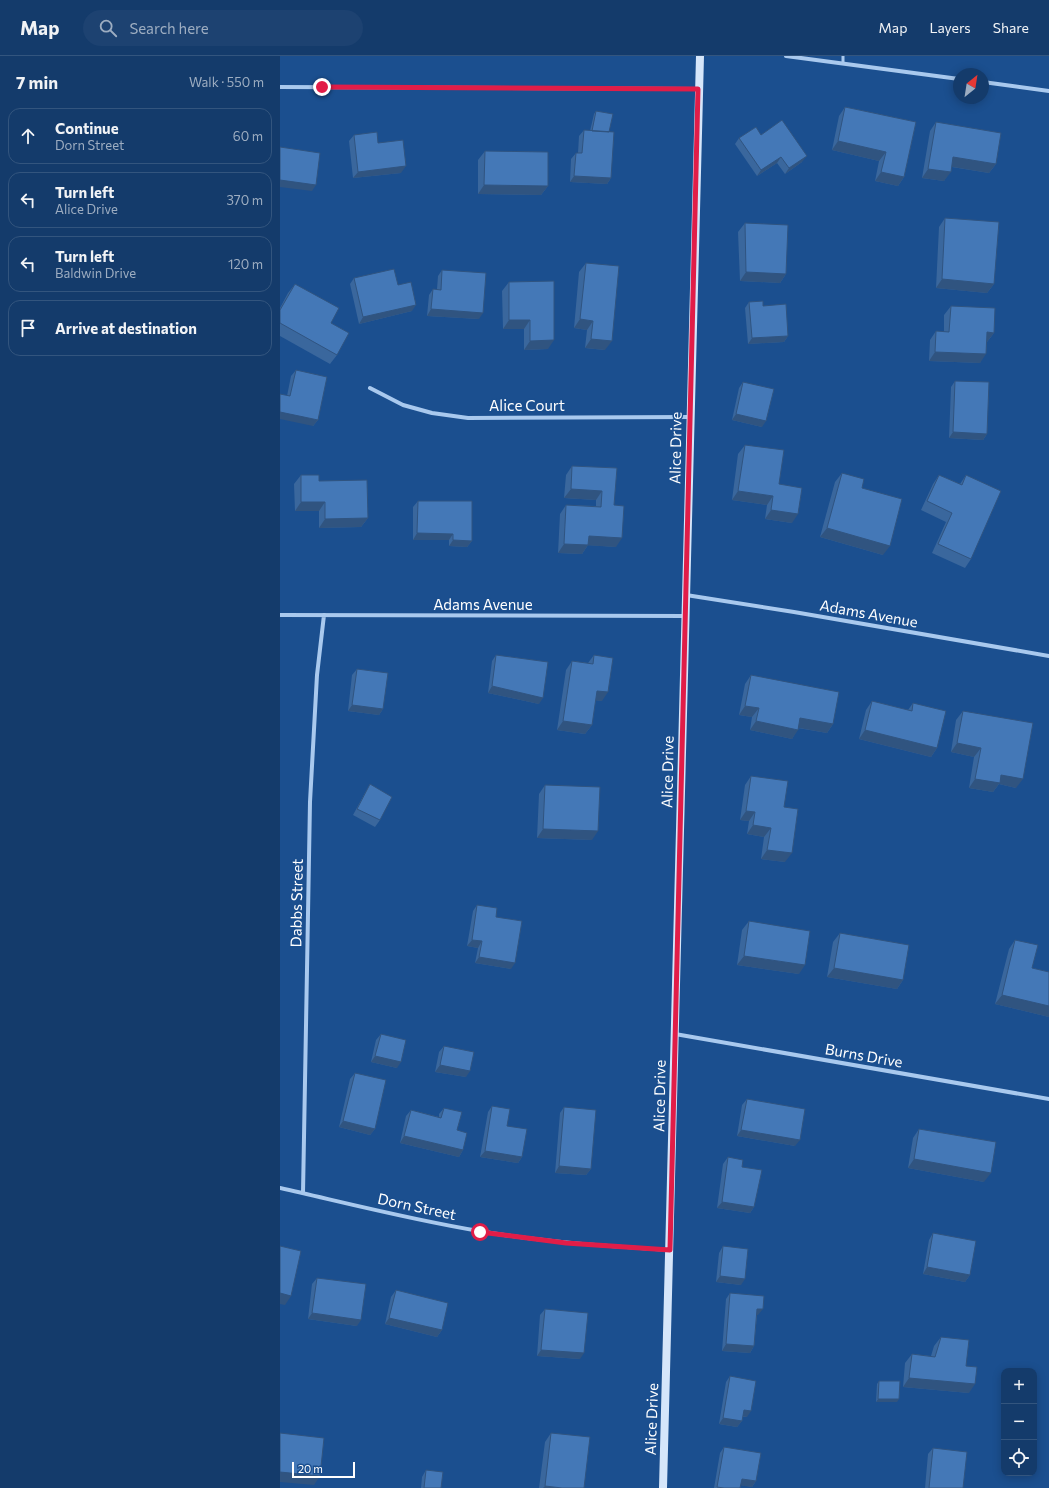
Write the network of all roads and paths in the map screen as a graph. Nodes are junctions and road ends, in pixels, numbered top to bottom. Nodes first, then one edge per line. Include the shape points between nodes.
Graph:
1 (700, 56) edge
2 (786, 56) edge
3 (843, 56) edge
4 (842, 63) junction
5 (953, 78) edge
6 (989, 83) edge
7 (280, 87) edge
8 (698, 89) junction
9 (1049, 91) edge
10 (370, 388) dead end
11 (690, 417) junction
12 (686, 595) junction
13 (280, 615) edge
14 (324, 615) junction
15 (686, 616) junction
16 (1049, 656) edge
17 (675, 1034) junction
18 (1049, 1099) edge
19 (280, 1188) edge
20 (302, 1193) junction
21 (670, 1250) junction
22 (663, 1488) edge

1 - 8 main road, Alice Drive
2 - 4 street
3 - 4 lane
4 - 5 street
6 - 9 street
7 - 8 street
8 - 11 main road, Alice Drive
10 - 11 street, Alice Court via 403,405 432,413 468,418
11 - 12 main road, Alice Drive
12 - 15 main road, Alice Drive
12 - 16 street, Adams Avenue
13 - 14 street, Adams Avenue
14 - 15 street, Adams Avenue
14 - 20 street, Dabbs Street via 317,675 310,802
15 - 17 main road, Alice Drive
17 - 18 street, Burns Drive
17 - 21 main road, Alice Drive
19 - 20 street, Dorn Street
20 - 21 street, Dorn Street via 480,1232 566,1243
21 - 22 main road, Alice Drive

